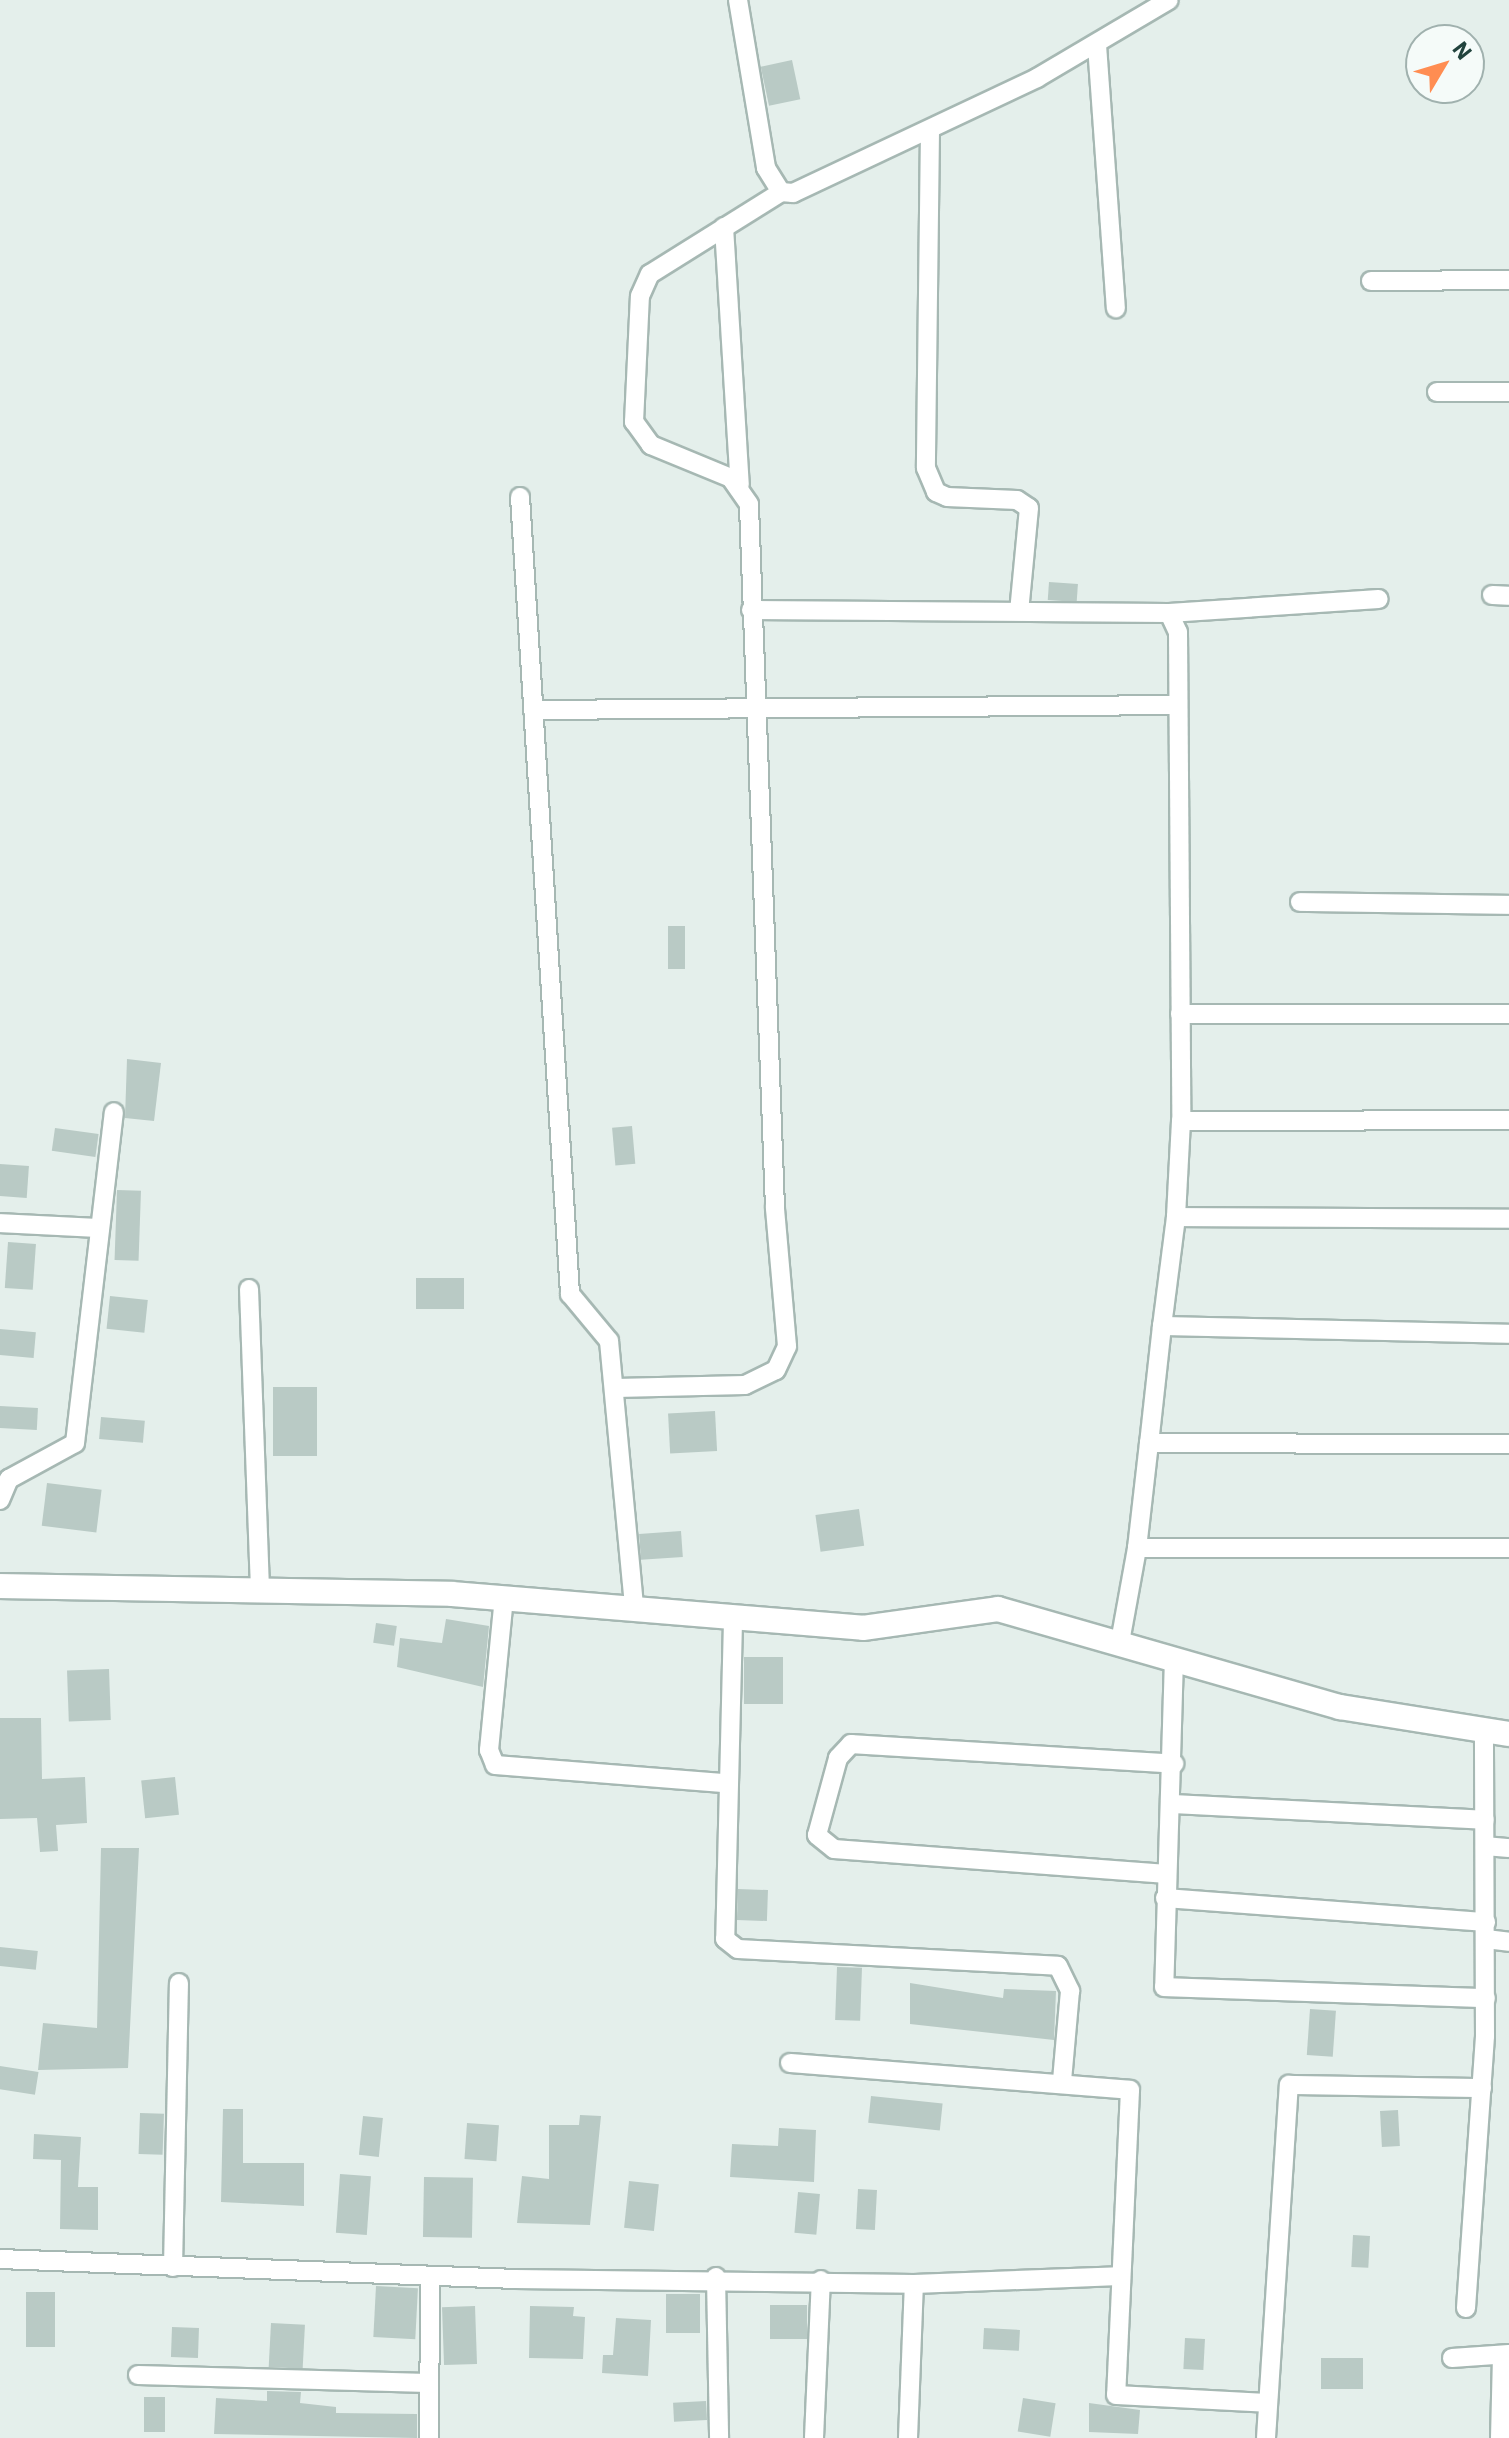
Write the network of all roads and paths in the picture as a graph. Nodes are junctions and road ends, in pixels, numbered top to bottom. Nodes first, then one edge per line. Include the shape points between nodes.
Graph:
1 (738, 0) edge
2 (1169, 0) edge
3 (1097, 45) junction
4 (930, 130) junction
5 (781, 192) junction
6 (724, 227) junction
7 (1509, 280) edge
8 (1371, 281) dead end
9 (1116, 308) dead end
10 (1437, 392) dead end
11 (1509, 392) edge
12 (740, 485) junction
13 (520, 497) dead end
14 (1379, 599) dead end
15 (751, 610) junction
16 (1019, 611) junction
17 (1169, 613) junction
18 (1177, 705) junction
19 (756, 709) junction
20 (533, 710) junction
21 (1300, 902) dead end
22 (1509, 905) edge
23 (1180, 1014) junction
24 (1509, 1014) edge
25 (114, 1112) dead end
26 (1509, 1120) edge
27 (1181, 1121) junction
28 (1176, 1217) junction
29 (1509, 1219) edge
30 (0, 1223) edge
31 (99, 1228) junction
32 (249, 1289) dead end
33 (1162, 1326) junction
34 (1509, 1334) edge
35 (616, 1388) junction
36 (1149, 1443) junction
37 (1509, 1444) edge
38 (0, 1500) edge
39 (1137, 1548) junction
40 (1509, 1548) edge
41 (0, 1586) edge
42 (260, 1589) junction
43 (504, 1597) junction
44 (634, 1606) junction
45 (733, 1621) junction
46 (1120, 1642) junction
47 (1174, 1658) junction
48 (1484, 1733) junction
49 (1509, 1734) edge
50 (1174, 1764) junction
51 (726, 1783) junction
52 (1172, 1804) junction
53 (1485, 1820) junction
54 (1485, 1846) junction
55 (1509, 1848) edge
56 (1167, 1874) junction
57 (1165, 1898) junction
58 (1486, 1930) junction
59 (1509, 1942) edge
60 (179, 1983) dead end
61 (1486, 1998) junction
62 (790, 2063) dead end
63 (1062, 2081) junction
64 (1482, 2088) junction
65 (0, 2259) edge
66 (173, 2267) junction
67 (1119, 2276) junction
68 (430, 2277) junction
69 (716, 2277) junction
70 (821, 2280) junction
71 (914, 2284) junction
72 (1466, 2308) dead end
73 (1505, 2354) edge
74 (1452, 2358) dead end
75 (138, 2375) dead end
76 (428, 2383) junction
77 (1267, 2403) junction
78 (429, 2438) edge
79 (719, 2438) edge
80 (814, 2438) edge
81 (908, 2438) edge
82 (1266, 2438) edge
83 (1500, 2438) edge

1 - 5 street via 757,134
2 - 3 street
3 - 4 street
3 - 9 street
4 - 5 street via 808,188
4 - 16 street via 926,468 936,492 947,497 1017,500 1029,508
5 - 6 street
6 - 12 street
6 - 12 street via 645,282 634,422 651,445
7 - 8 street
10 - 11 street
12 - 15 street via 749,504
13 - 20 street
14 - 17 street
15 - 16 street
15 - 19 street
16 - 17 street
17 - 18 street via 1178,632
18 - 19 street
18 - 23 street
19 - 20 street
19 - 35 street via 787,1346 776,1370 745,1385
20 - 35 street via 570,1294 609,1341
21 - 22 street
23 - 24 street
23 - 27 street
25 - 31 street
26 - 27 street
27 - 28 street
28 - 29 street
28 - 33 street
30 - 31 street
31 - 38 street via 75,1443 9,1479
32 - 42 street
33 - 34 street
33 - 36 street
35 - 44 street
36 - 37 street
36 - 39 street
39 - 40 street
39 - 46 street
41 - 42 street
42 - 43 street
43 - 44 street
43 - 51 street via 489,1750 495,1765
44 - 45 street
45 - 46 street via 863,1628 998,1609
45 - 51 street
46 - 47 street
47 - 48 street via 1340,1707
47 - 50 street
48 - 49 street
48 - 53 street
50 - 52 street
50 - 56 street via 851,1744 838,1758 817,1835 834,1849
51 - 63 street via 721,1929 729,1944 1058,1966 1070,1991
52 - 53 street
52 - 56 street
53 - 54 street
54 - 55 street
54 - 58 street
56 - 57 street
57 - 58 street
57 - 61 street via 1159,1975 1170,1989
58 - 59 street
58 - 61 street
60 - 66 street
61 - 64 street
62 - 63 street
63 - 67 street via 1130,2090
64 - 72 street
64 - 77 street via 1289,2085
65 - 66 street
66 - 68 street
67 - 71 street
67 - 77 street via 1114,2388 1120,2398
68 - 69 street
68 - 76 street
69 - 70 street
69 - 79 street
70 - 71 street
70 - 80 street
71 - 81 street
73 - 74 street
73 - 83 street
75 - 76 street
76 - 78 street
77 - 82 street

